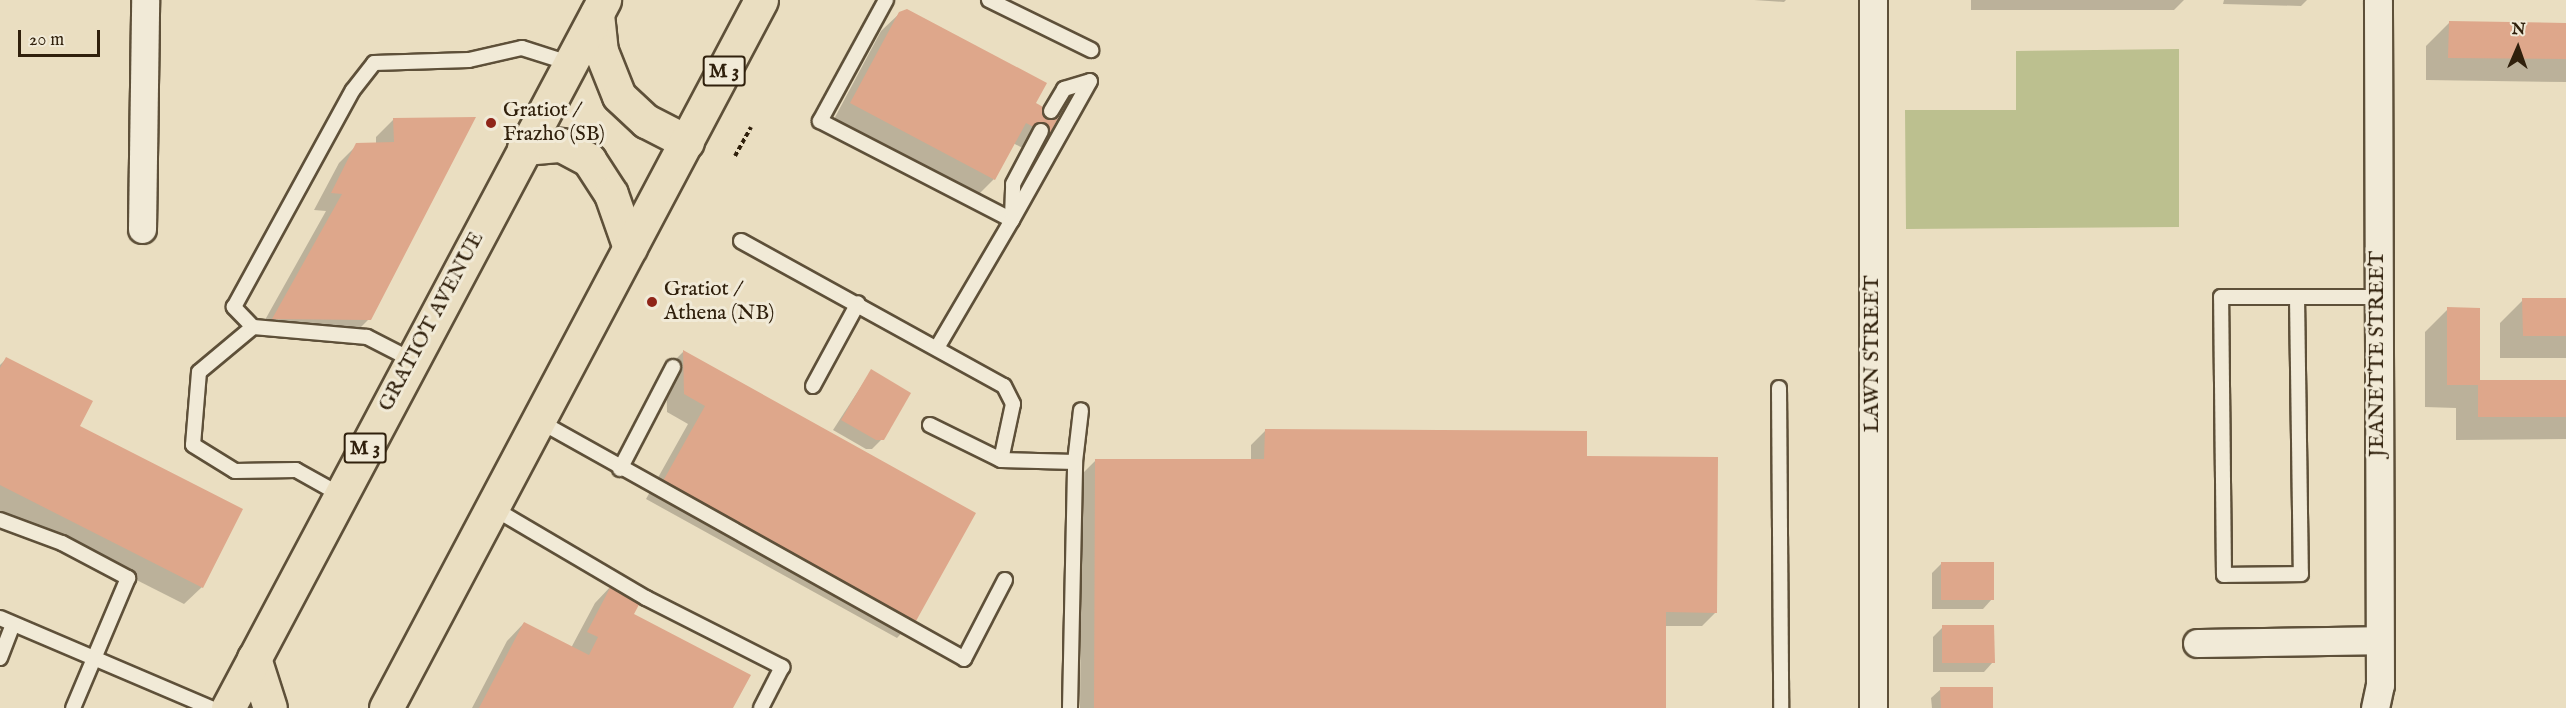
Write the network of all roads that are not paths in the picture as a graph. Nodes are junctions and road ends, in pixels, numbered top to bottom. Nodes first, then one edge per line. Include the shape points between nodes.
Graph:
1 (145, 0) edge
2 (761, 0) edge
3 (886, 0) edge
4 (989, 0) edge
5 (1873, 0) edge
6 (2378, 0) edge
7 (600, 7) edge
8 (1090, 50) dead end
9 (569, 63) junction
10 (1051, 111) dead end
11 (1041, 131) dead end
12 (687, 142) junction
13 (525, 148) junction
14 (1012, 220) junction
15 (142, 229) dead end
16 (741, 241) dead end
17 (630, 248) junction
18 (2297, 297) junction
19 (2379, 297) junction
20 (858, 303) junction
21 (253, 327) junction
22 (937, 348) junction
23 (412, 360) junction
24 (673, 367) dead end
25 (813, 386) dead end
26 (1779, 388) dead end
27 (1081, 410) dead end
28 (539, 421) junction
29 (930, 425) dead end
30 (1001, 460) junction
31 (1075, 462) junction
32 (620, 469) junction
33 (341, 495) junction
34 (493, 508) junction
35 (0, 520) edge
36 (1005, 580) dead end
37 (7, 621) edge
38 (2379, 640) junction
39 (2197, 644) dead end
40 (93, 657) junction
41 (0, 658) edge
42 (254, 658) junction
43 (73, 708) edge
44 (211, 708) edge
45 (228, 708) edge
46 (270, 708) edge
47 (386, 708) edge
48 (761, 708) edge
49 (1070, 708) edge
50 (1780, 708) edge
51 (1874, 708) edge
52 (2375, 708) edge

1 - 15 street
2 - 12 main road, M 3
3 - 14 lane via 820,121
4 - 8 lane
5 - 51 street, LAWN STREET
6 - 19 street, JEANETTE STREET
7 - 9 main road, GRATIOT AVENUE / M 3
7 - 12 main road via 601,51 619,96 646,121
9 - 13 main road, GRATIOT AVENUE / M 3
9 - 21 lane via 522,48 469,60 374,63 352,90 234,307
10 - 14 lane via 1064,89 1090,81
11 - 14 lane via 1013,184
12 - 17 main road, M 3
13 - 17 main road via 561,145 589,160 611,194
13 - 23 main road, GRATIOT AVENUE / M 3
14 - 22 lane
16 - 20 lane
17 - 28 main road, M 3
18 - 18 lane via 2221,297 2224,575 2301,574
18 - 19 lane
19 - 38 street, JEANETTE STREET
20 - 22 lane
20 - 25 lane
21 - 23 lane via 367,337
21 - 33 lane via 199,372 194,445 235,471 296,470
22 - 30 lane via 1004,386 1013,404
23 - 33 main road, GRATIOT AVENUE / M 3
24 - 32 lane
26 - 50 lane
27 - 31 lane
28 - 32 lane
28 - 34 main road, M 3
29 - 30 lane
30 - 31 lane
31 - 49 lane
32 - 36 lane via 964,659
33 - 42 main road, GRATIOT AVENUE / M 3
34 - 47 main road, M 3
34 - 48 lane via 646,597 782,667
35 - 40 lane via 62,543 128,578
37 - 40 lane
37 - 41 lane
38 - 39 street
38 - 52 street, JEANETTE STREET via 2380,685
40 - 43 lane
40 - 44 lane
42 - 45 main road, GRATIOT AVENUE / M 3
42 - 46 main road

